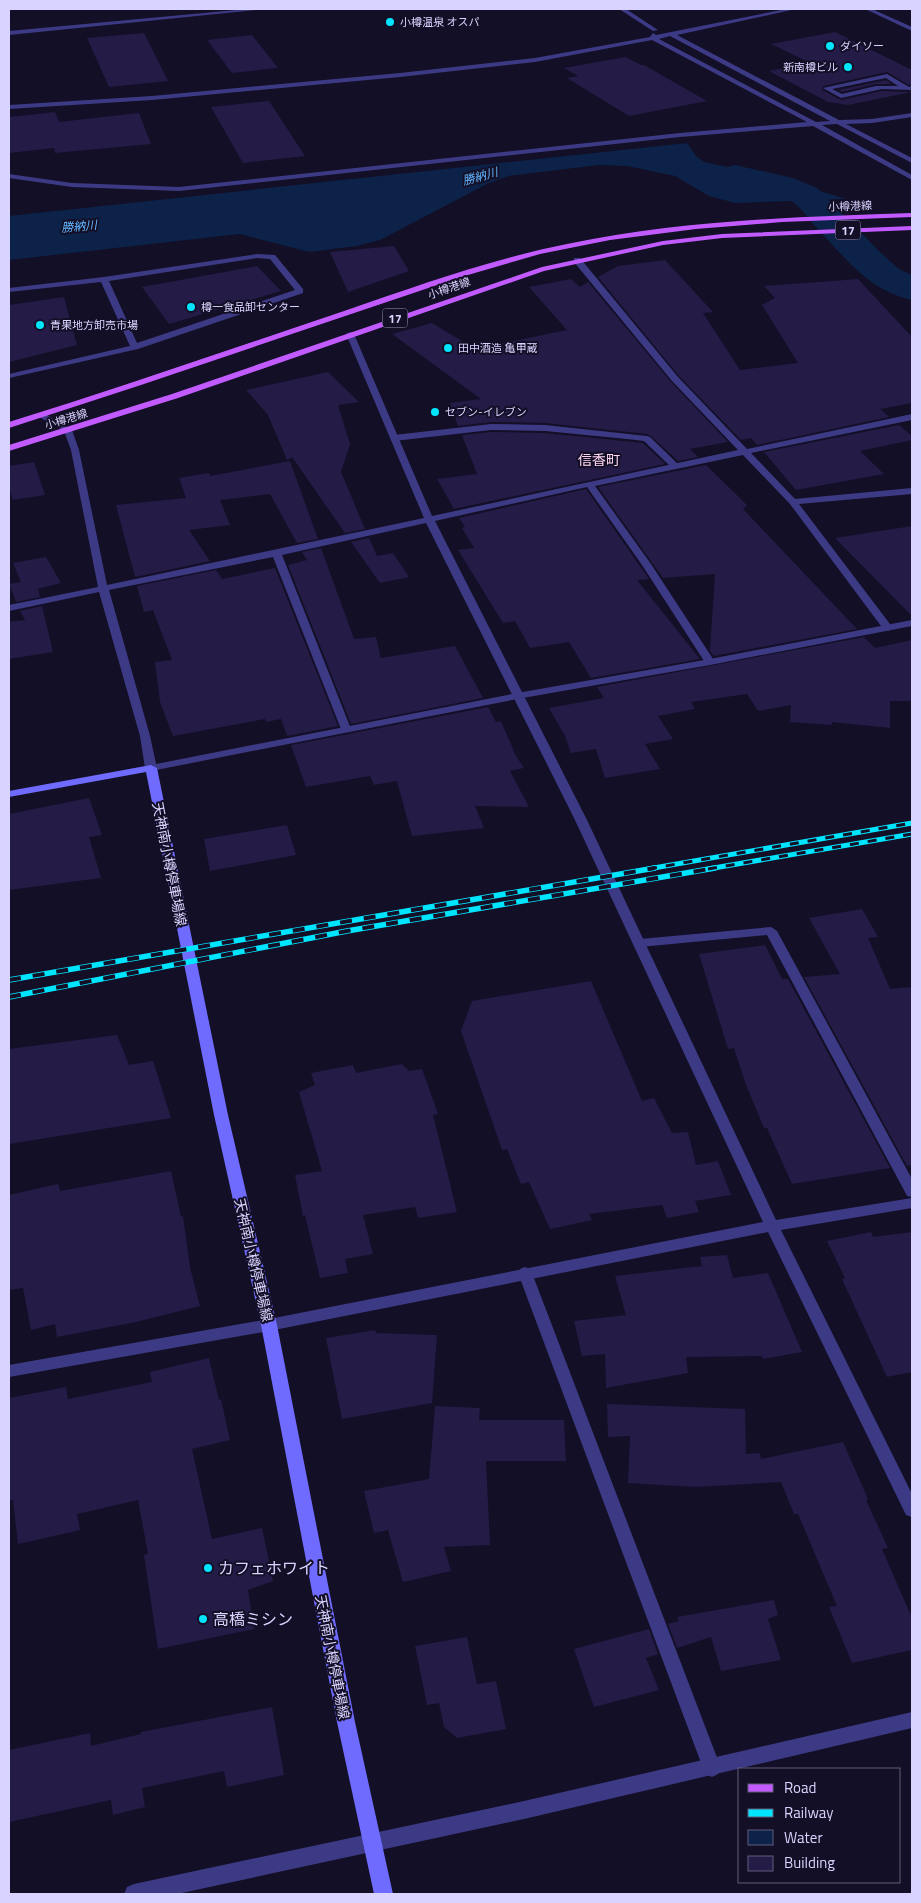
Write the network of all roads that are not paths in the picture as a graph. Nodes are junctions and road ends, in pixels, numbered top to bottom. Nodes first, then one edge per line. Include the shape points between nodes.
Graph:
1 (263, 9) edge
2 (622, 9) edge
3 (793, 9) edge
4 (868, 9) edge
5 (738, 13) dead end
6 (912, 29) edge
7 (655, 30) junction
8 (9, 33) edge
9 (672, 34) junction
10 (653, 38) junction
11 (542, 51) dead end
12 (533, 52) dead end
13 (910, 88) edge
14 (9, 100) edge
15 (9, 107) edge
16 (866, 114) dead end
17 (912, 115) edge
18 (837, 122) junction
19 (817, 125) junction
20 (912, 161) edge
21 (9, 176) edge
22 (912, 178) edge
23 (912, 215) edge
24 (909, 228) edge
25 (577, 260) junction
26 (104, 279) junction
27 (9, 290) edge
28 (350, 334) junction
29 (135, 347) junction
30 (9, 376) edge
31 (42, 415) junction
32 (912, 417) edge
33 (9, 425) edge
34 (68, 430) junction
35 (394, 438) junction
36 (9, 448) edge
37 (745, 452) junction
38 (675, 466) junction
39 (589, 484) junction
40 (912, 491) edge
41 (793, 502) junction
42 (429, 520) junction
43 (276, 553) junction
44 (103, 588) junction
45 (9, 608) edge
46 (912, 623) edge
47 (888, 628) junction
48 (710, 662) junction
49 (517, 696) junction
50 (346, 729) junction
51 (151, 768) junction
52 (9, 794) edge
53 (640, 943) junction
54 (912, 1192) edge
55 (912, 1203) edge
56 (772, 1226) junction
57 (525, 1273) junction
58 (269, 1325) junction
59 (9, 1371) edge
60 (912, 1510) edge
61 (912, 1720) edge
62 (712, 1768) junction
63 (374, 1843) junction
64 (134, 1894) edge
65 (384, 1894) edge

1 - 8 street
2 - 7 street
3 - 9 street
4 - 6 street
5 - 7 street
7 - 9 street
7 - 10 street
7 - 11 street
9 - 10 street
9 - 18 street
10 - 15 street via 535,60 400,75 152,98
10 - 19 street
12 - 14 street via 220,85
13 - 13 street via 889,86 840,96 826,88 887,76
16 - 18 street
17 - 18 street
18 - 19 street
18 - 20 street
19 - 21 street via 680,135 179,189 98,188
19 - 22 street
23 - 31 main road, 小樽港線 / 17 via 766,220 648,231 566,246 485,266
24 - 25 main road, 小樽港線 / 17 via 722,236
25 - 28 main road, 小樽港線 / 17
25 - 37 street via 674,379
26 - 27 street
26 - 29 street
26 - 29 street via 257,256 272,257 300,291
28 - 34 main road, 小樽港線 / 17
28 - 35 street
29 - 30 street
31 - 33 main road, 小樽港線 / 17
31 - 34 street
32 - 37 street
34 - 36 main road, 小樽港線 / 17
34 - 44 street via 75,450
35 - 38 street via 491,426 627,436 647,439
35 - 42 street
37 - 38 street
37 - 41 street
38 - 39 street
39 - 42 street
39 - 48 street
40 - 41 street
41 - 47 street
42 - 43 street
42 - 49 street
43 - 44 street
43 - 50 street
44 - 45 street
44 - 51 street
46 - 47 street
47 - 48 street
48 - 49 street
49 - 50 street
49 - 53 street
50 - 51 street
51 - 52 main road
51 - 58 main road, 天神南小樽停車場線 via 221,1115
53 - 54 street via 771,930
53 - 56 street
55 - 56 street
56 - 57 street
56 - 60 street
57 - 58 street
57 - 62 street
58 - 59 street
58 - 63 main road, 天神南小樽停車場線 via 346,1722
61 - 62 street
62 - 63 street
63 - 64 street
63 - 65 main road, 天神南小樽停車場線

